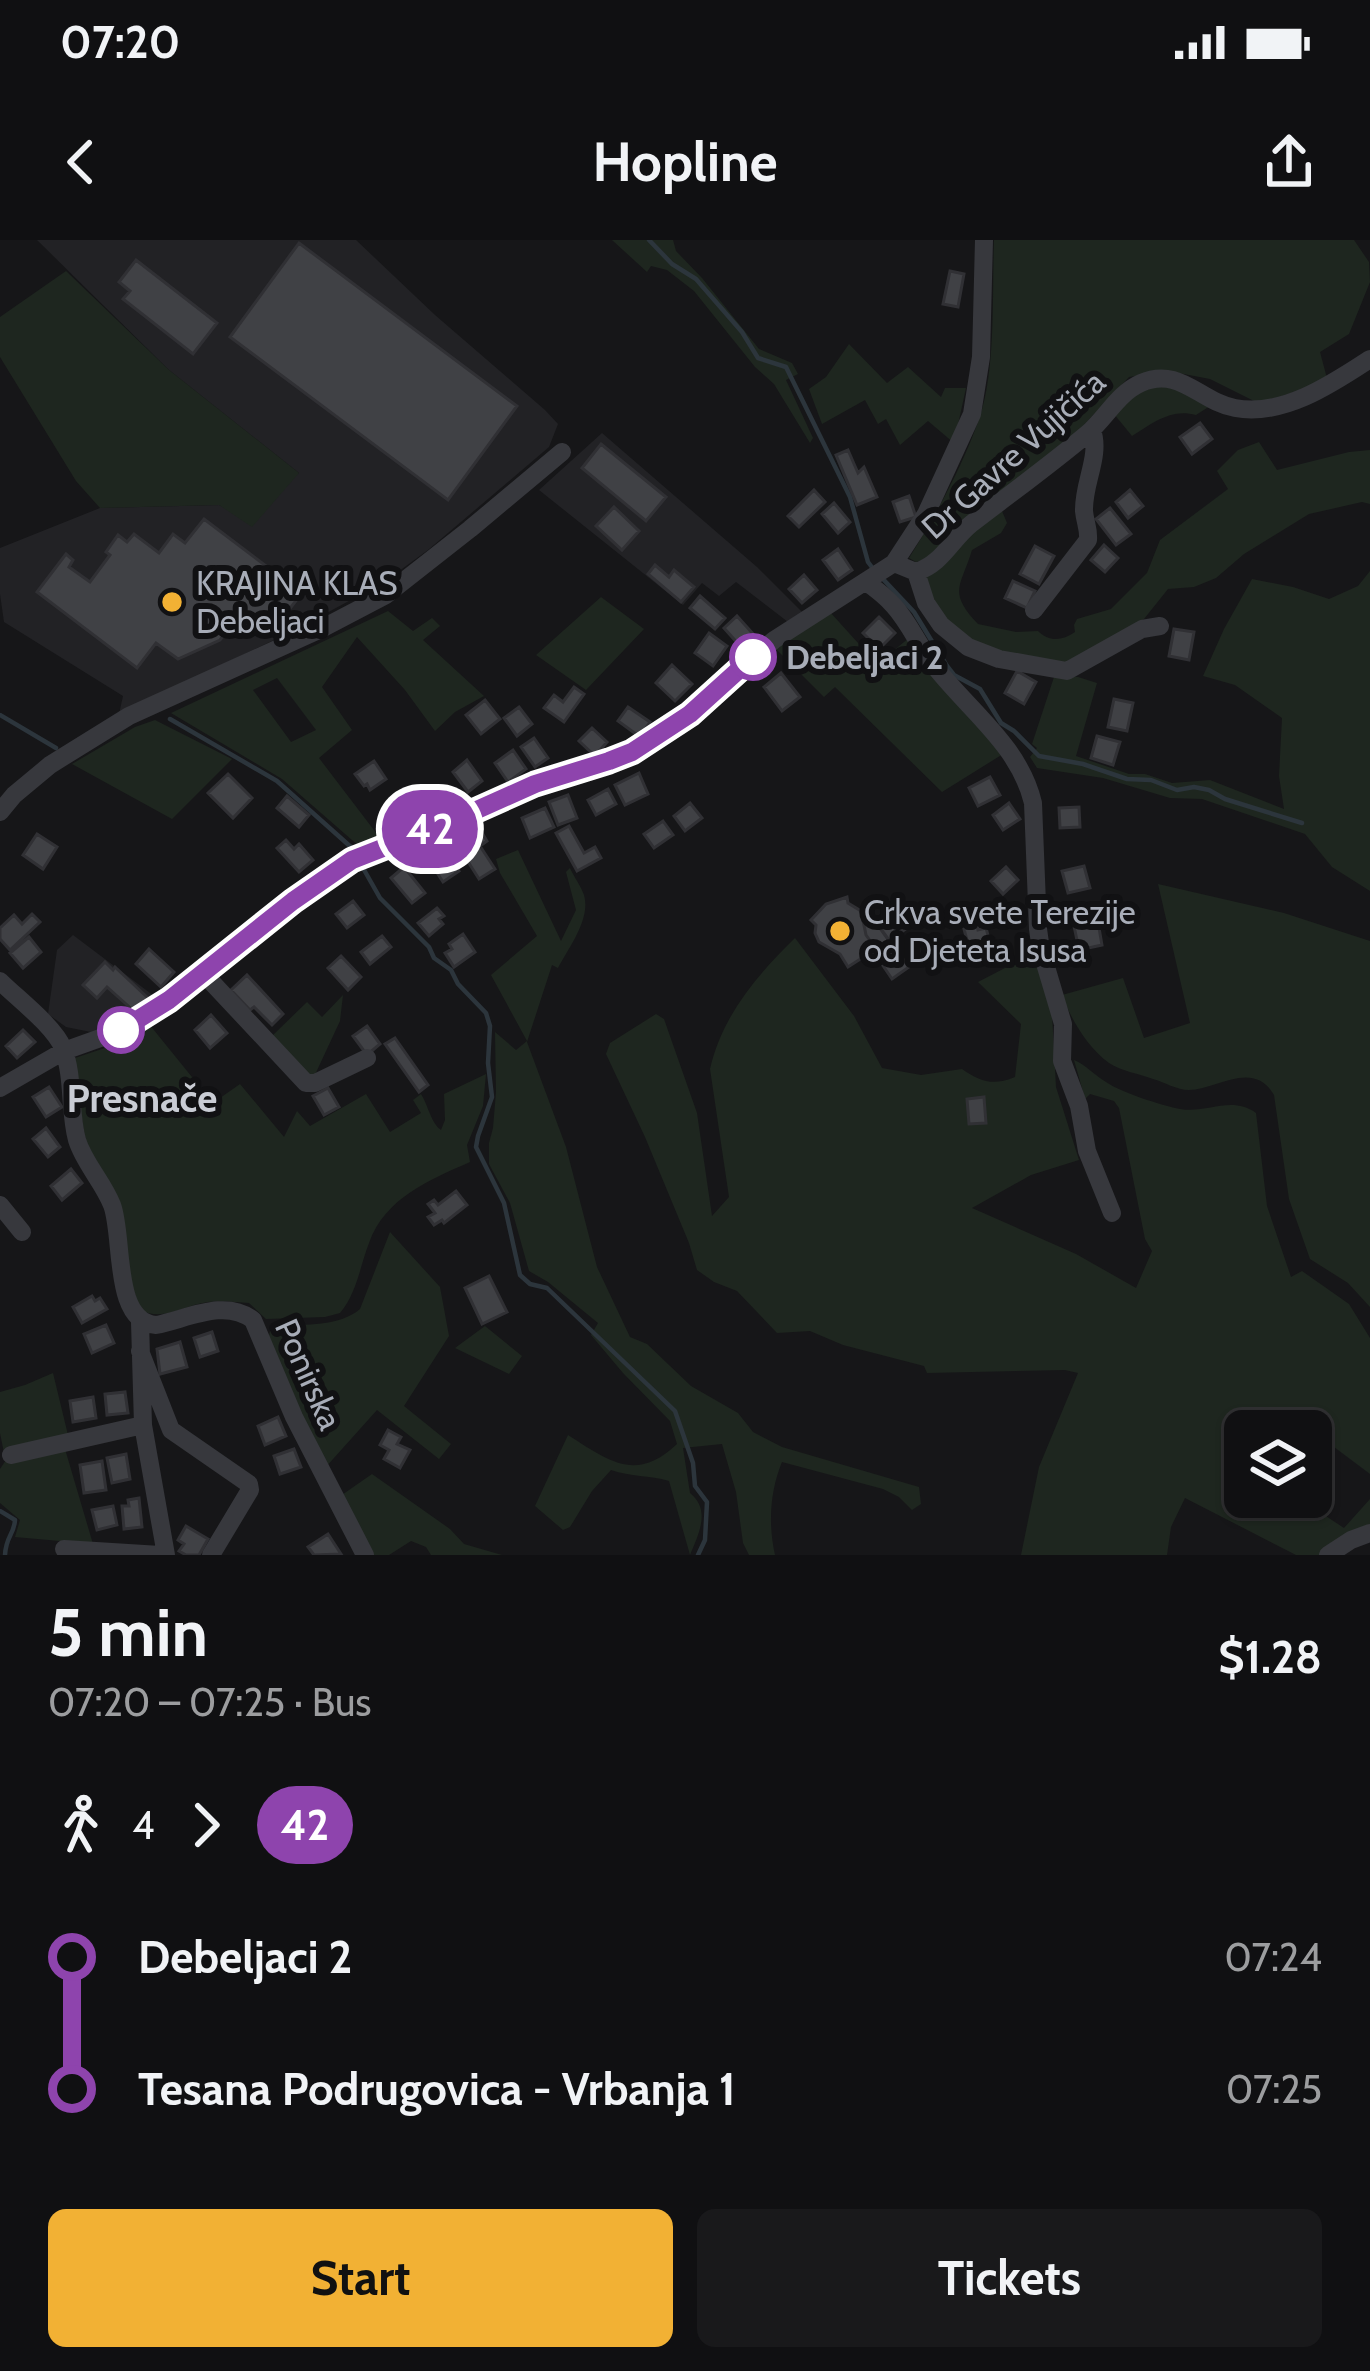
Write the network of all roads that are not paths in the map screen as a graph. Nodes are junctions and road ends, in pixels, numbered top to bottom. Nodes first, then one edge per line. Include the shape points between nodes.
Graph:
1 (984, 240) edge
2 (1370, 358) edge
3 (1092, 430) junction
4 (562, 452) dead end
5 (916, 572) junction
6 (880, 573) junction
7 (1034, 610) dead end
8 (1160, 626) dead end
9 (7, 791) edge
10 (0, 812) edge
11 (204, 974) junction
12 (0, 981) edge
13 (64, 1051) junction
14 (367, 1058) dead end
15 (0, 1088) edge
16 (0, 1205) edge
17 (1112, 1213) dead end
18 (22, 1232) dead end
19 (140, 1322) junction
20 (140, 1351) junction
21 (143, 1425) junction
22 (11, 1455) dead end
23 (1370, 1533) edge
24 (64, 1549) dead end
25 (163, 1555) edge
26 (212, 1555) edge
27 (365, 1555) edge
28 (1328, 1555) edge

1 - 6 street via 972,414 926,514
2 - 3 street, Dr Gavre Vujičića via 1294,401 1256,409 1221,404 1183,382 1149,381 1129,390
3 - 5 street, Dr Gavre Vujičića
3 - 7 street via 1088,540
4 - 9 street via 386,595 129,716
5 - 6 street, Dr Gavre Vujičića
5 - 8 street via 940,625 999,659 1067,670
6 - 11 street via 774,640 644,745 352,860
6 - 17 street via 931,662 1029,787 1038,929 1063,1024 1062,1061
9 - 10 street
11 - 13 street via 117,1032
11 - 14 street via 306,1083
12 - 13 street
13 - 15 street
13 - 19 street via 77,1140 113,1208 126,1292
16 - 18 street
19 - 20 street
19 - 27 street, Ponirska via 227,1310 254,1320
20 - 21 street
20 - 26 street via 172,1430 249,1484
21 - 22 street
21 - 25 street
23 - 28 street
24 - 25 street

